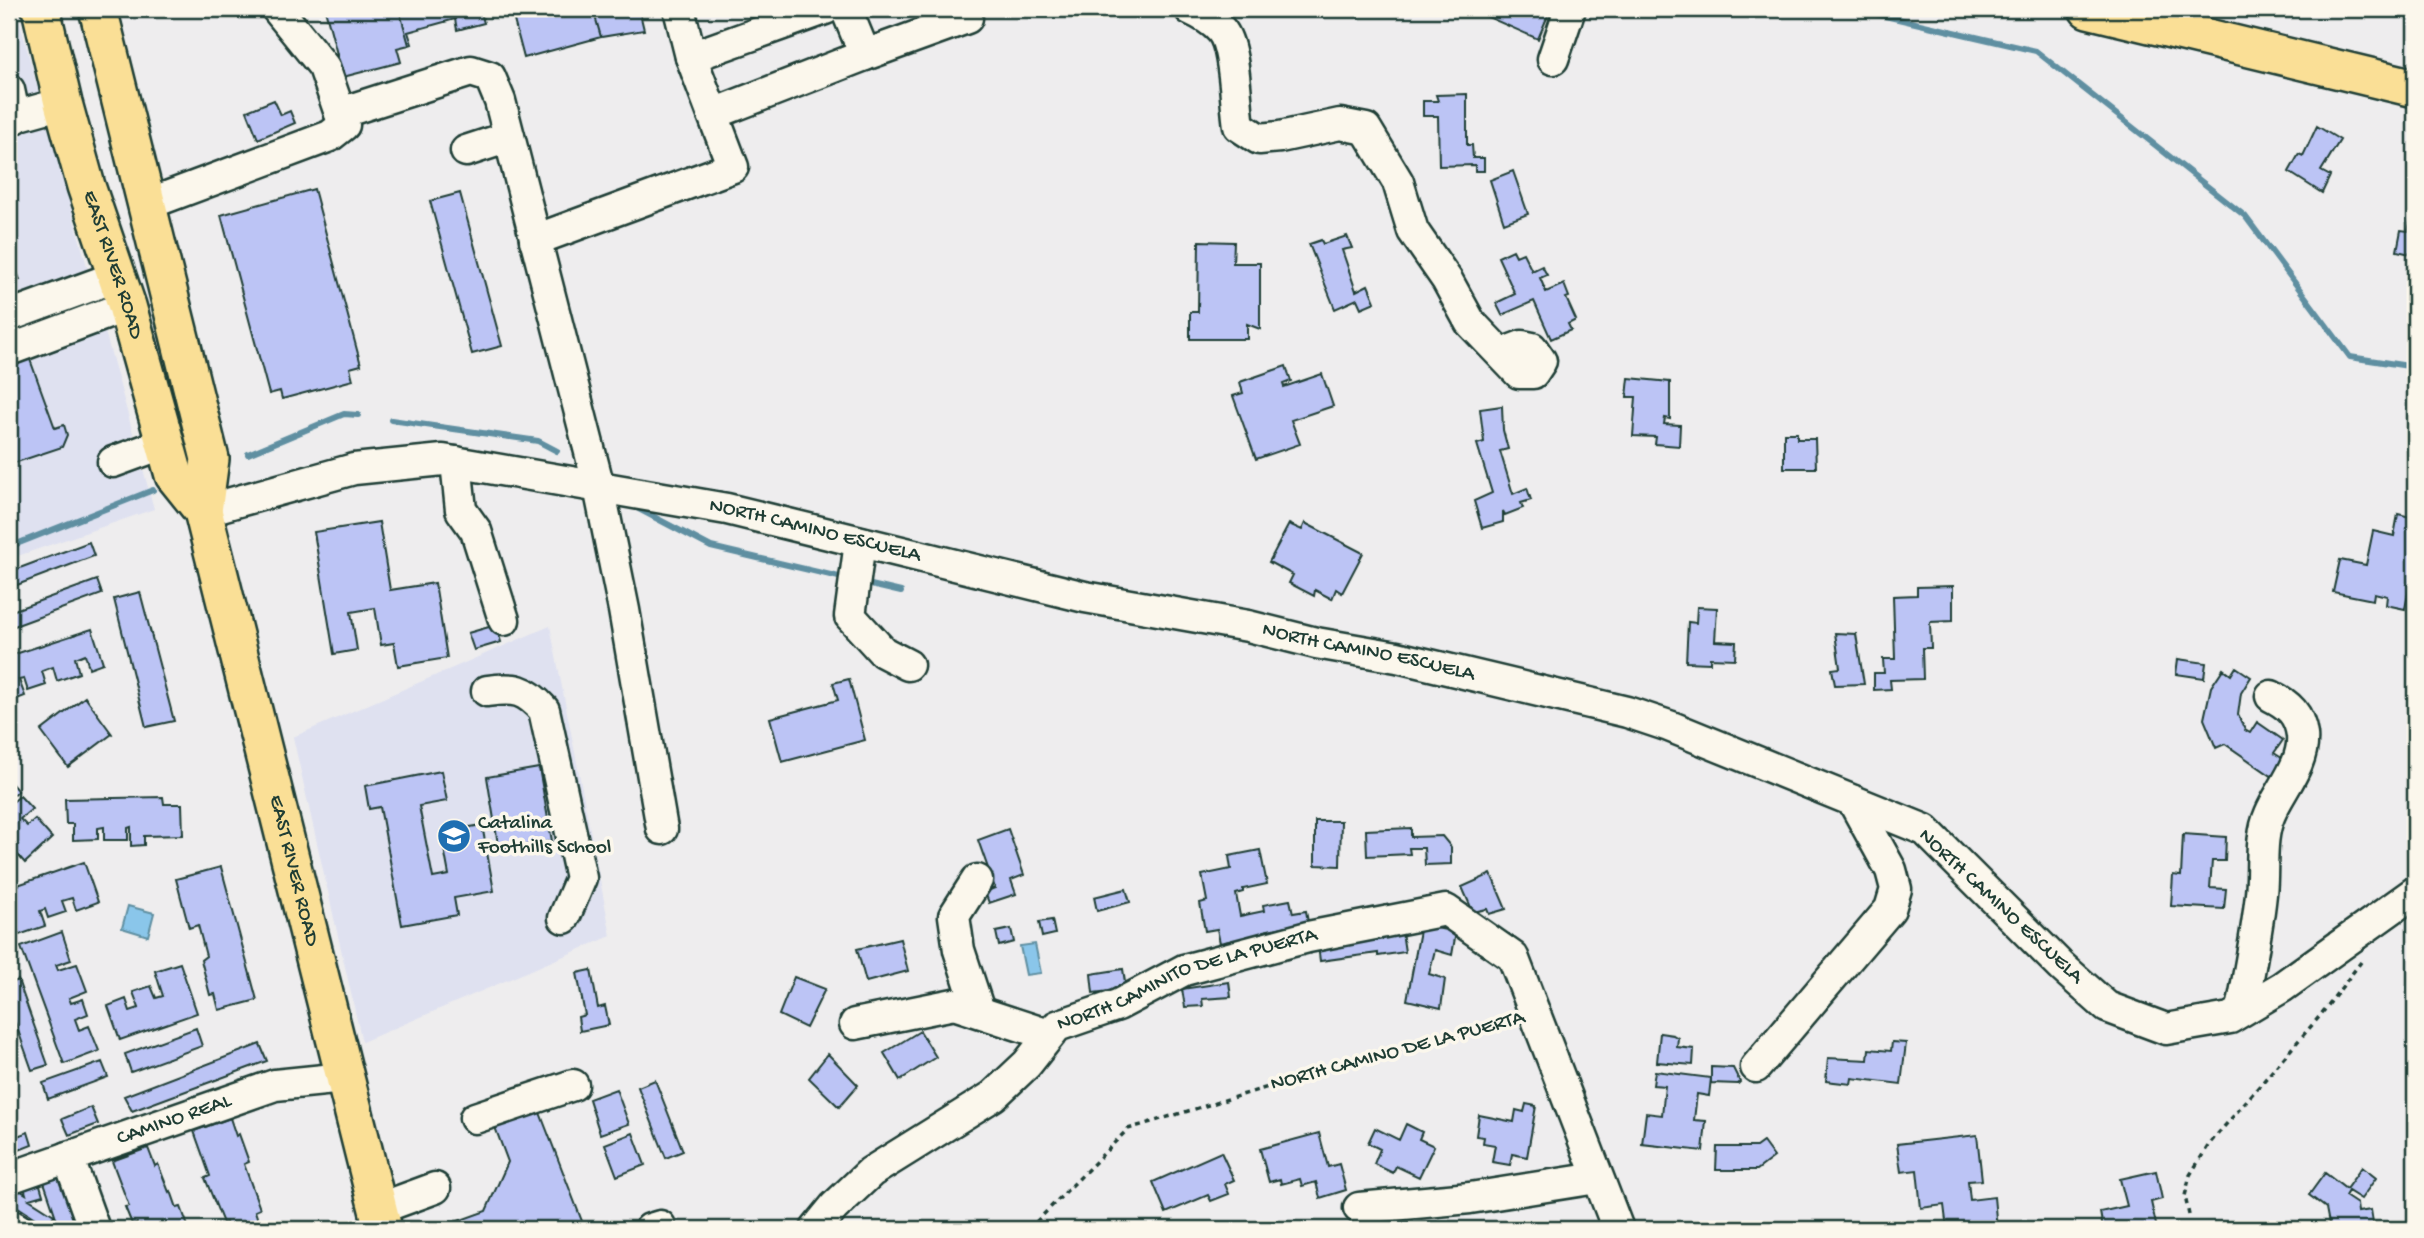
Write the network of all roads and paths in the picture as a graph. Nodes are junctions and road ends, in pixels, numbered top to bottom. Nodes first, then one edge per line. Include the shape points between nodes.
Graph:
1 (41, 9) edge
2 (98, 9) edge
3 (277, 9) edge
4 (679, 9) edge
5 (825, 9) edge
6 (846, 9) edge
7 (963, 9) edge
8 (1192, 9) edge
9 (1570, 9) edge
10 (2088, 9) edge
11 (864, 55) junction
12 (691, 57) junction
13 (1553, 59) dead end
14 (2415, 88) edge
15 (63, 103) junction
16 (11, 109) edge
17 (340, 113) junction
18 (713, 114) junction
19 (509, 137) junction
20 (466, 151) dead end
21 (148, 204) junction
22 (535, 240) junction
23 (122, 291) junction
24 (9, 316) edge
25 (9, 350) edge
26 (1501, 354) dead end
27 (165, 443) junction
28 (456, 462) junction
29 (113, 463) dead end
30 (599, 487) junction
31 (203, 511) junction
32 (860, 542) junction
33 (504, 621) dead end
34 (908, 665) dead end
35 (487, 691) dead end
36 (2271, 696) dead end
37 (1853, 801) junction
38 (662, 829) dead end
39 (977, 880) dead end
40 (2415, 892) edge
41 (565, 918) dead end
42 (2361, 962) dead end
43 (2242, 1010) junction
44 (979, 1011) junction
45 (1537, 1015) junction
46 (855, 1024) dead end
47 (1049, 1035) junction
48 (1756, 1067) dead end
49 (344, 1078) junction
50 (573, 1085) dead end
51 (475, 1118) dead end
52 (68, 1157) junction
53 (9, 1178) edge
54 (1597, 1178) junction
55 (435, 1188) dead end
56 (1359, 1208) dead end
57 (2189, 1215) dead end
58 (380, 1219) edge
59 (9, 1224) edge
60 (2415, 1227) edge
61 (2406, 1228) edge
62 (18, 1229) edge
63 (94, 1229) edge
64 (816, 1229) edge
65 (1017, 1229) edge
66 (1618, 1229) edge

1 - 15 main road, EAST RIVER ROAD
2 - 21 main road, EAST RIVER ROAD
3 - 17 street via 324,67
4 - 12 street
5 - 12 street
6 - 11 street
7 - 11 street via 967,18
8 - 26 street via 1223,32 1234,68 1240,126 1259,139 1340,124 1366,129 1398,182 1413,231 1470,322
9 - 13 street
10 - 14 main road
11 - 18 street
12 - 18 street
15 - 16 street
15 - 23 main road, EAST RIVER ROAD
17 - 19 street via 471,71 490,77
17 - 21 street via 344,125 330,136
18 - 22 street via 733,167
19 - 20 street
19 - 22 street
21 - 31 main road, EAST RIVER ROAD via 210,459
22 - 30 street
23 - 24 street
23 - 25 street
23 - 27 main road, EAST RIVER ROAD
27 - 29 street
27 - 31 main road, EAST RIVER ROAD via 174,475
28 - 30 street, NORTH CAMINO ESCUELA
28 - 31 street, NORTH CAMINO ESCUELA via 354,469
28 - 33 street via 460,510 476,531
30 - 32 street, NORTH CAMINO ESCUELA via 727,509
30 - 38 street
31 - 49 main road, EAST RIVER ROAD
32 - 34 street via 850,616 883,652
32 - 37 street, NORTH CAMINO ESCUELA via 1085,597 1397,657 1627,712
35 - 41 street via 509,688 530,694 544,710 582,878
36 - 43 street via 2288,705 2298,718 2302,738 2265,834 2261,893
37 - 43 street, NORTH CAMINO ESCUELA via 1925,830 2107,1007 2166,1029 2230,1018
37 - 48 street via 1891,870 1896,889 1890,909
39 - 44 street via 954,915 959,950
40 - 43 street, NORTH CAMINO ESCUELA via 2282,987
42 - 57 path via 2210,1143 2190,1175 2185,1196
44 - 46 street via 954,1004
44 - 47 street
45 - 47 street, NORTH CAMINITO DE LA PUERTA via 1513,957 1446,910 1308,937 1184,970 1118,1005 1057,1026
45 - 54 street, NORTH CAMINO DE LA PUERTA
45 - 65 path, NORTH CAMINO DE LA PUERTA via 1335,1067 1128,1129 1033,1225
47 - 64 street, NORTH CAMINITO DE LA PUERTA via 993,1096 872,1172
49 - 52 street, CAMINO REAL via 275,1085
49 - 58 main road, EAST RIVER ROAD
50 - 51 street
52 - 53 street, CAMINO REAL
52 - 63 street
54 - 56 street via 1470,1198
54 - 66 street, NORTH CAMINO DE LA PUERTA
55 - 58 street
59 - 62 street
60 - 61 path

